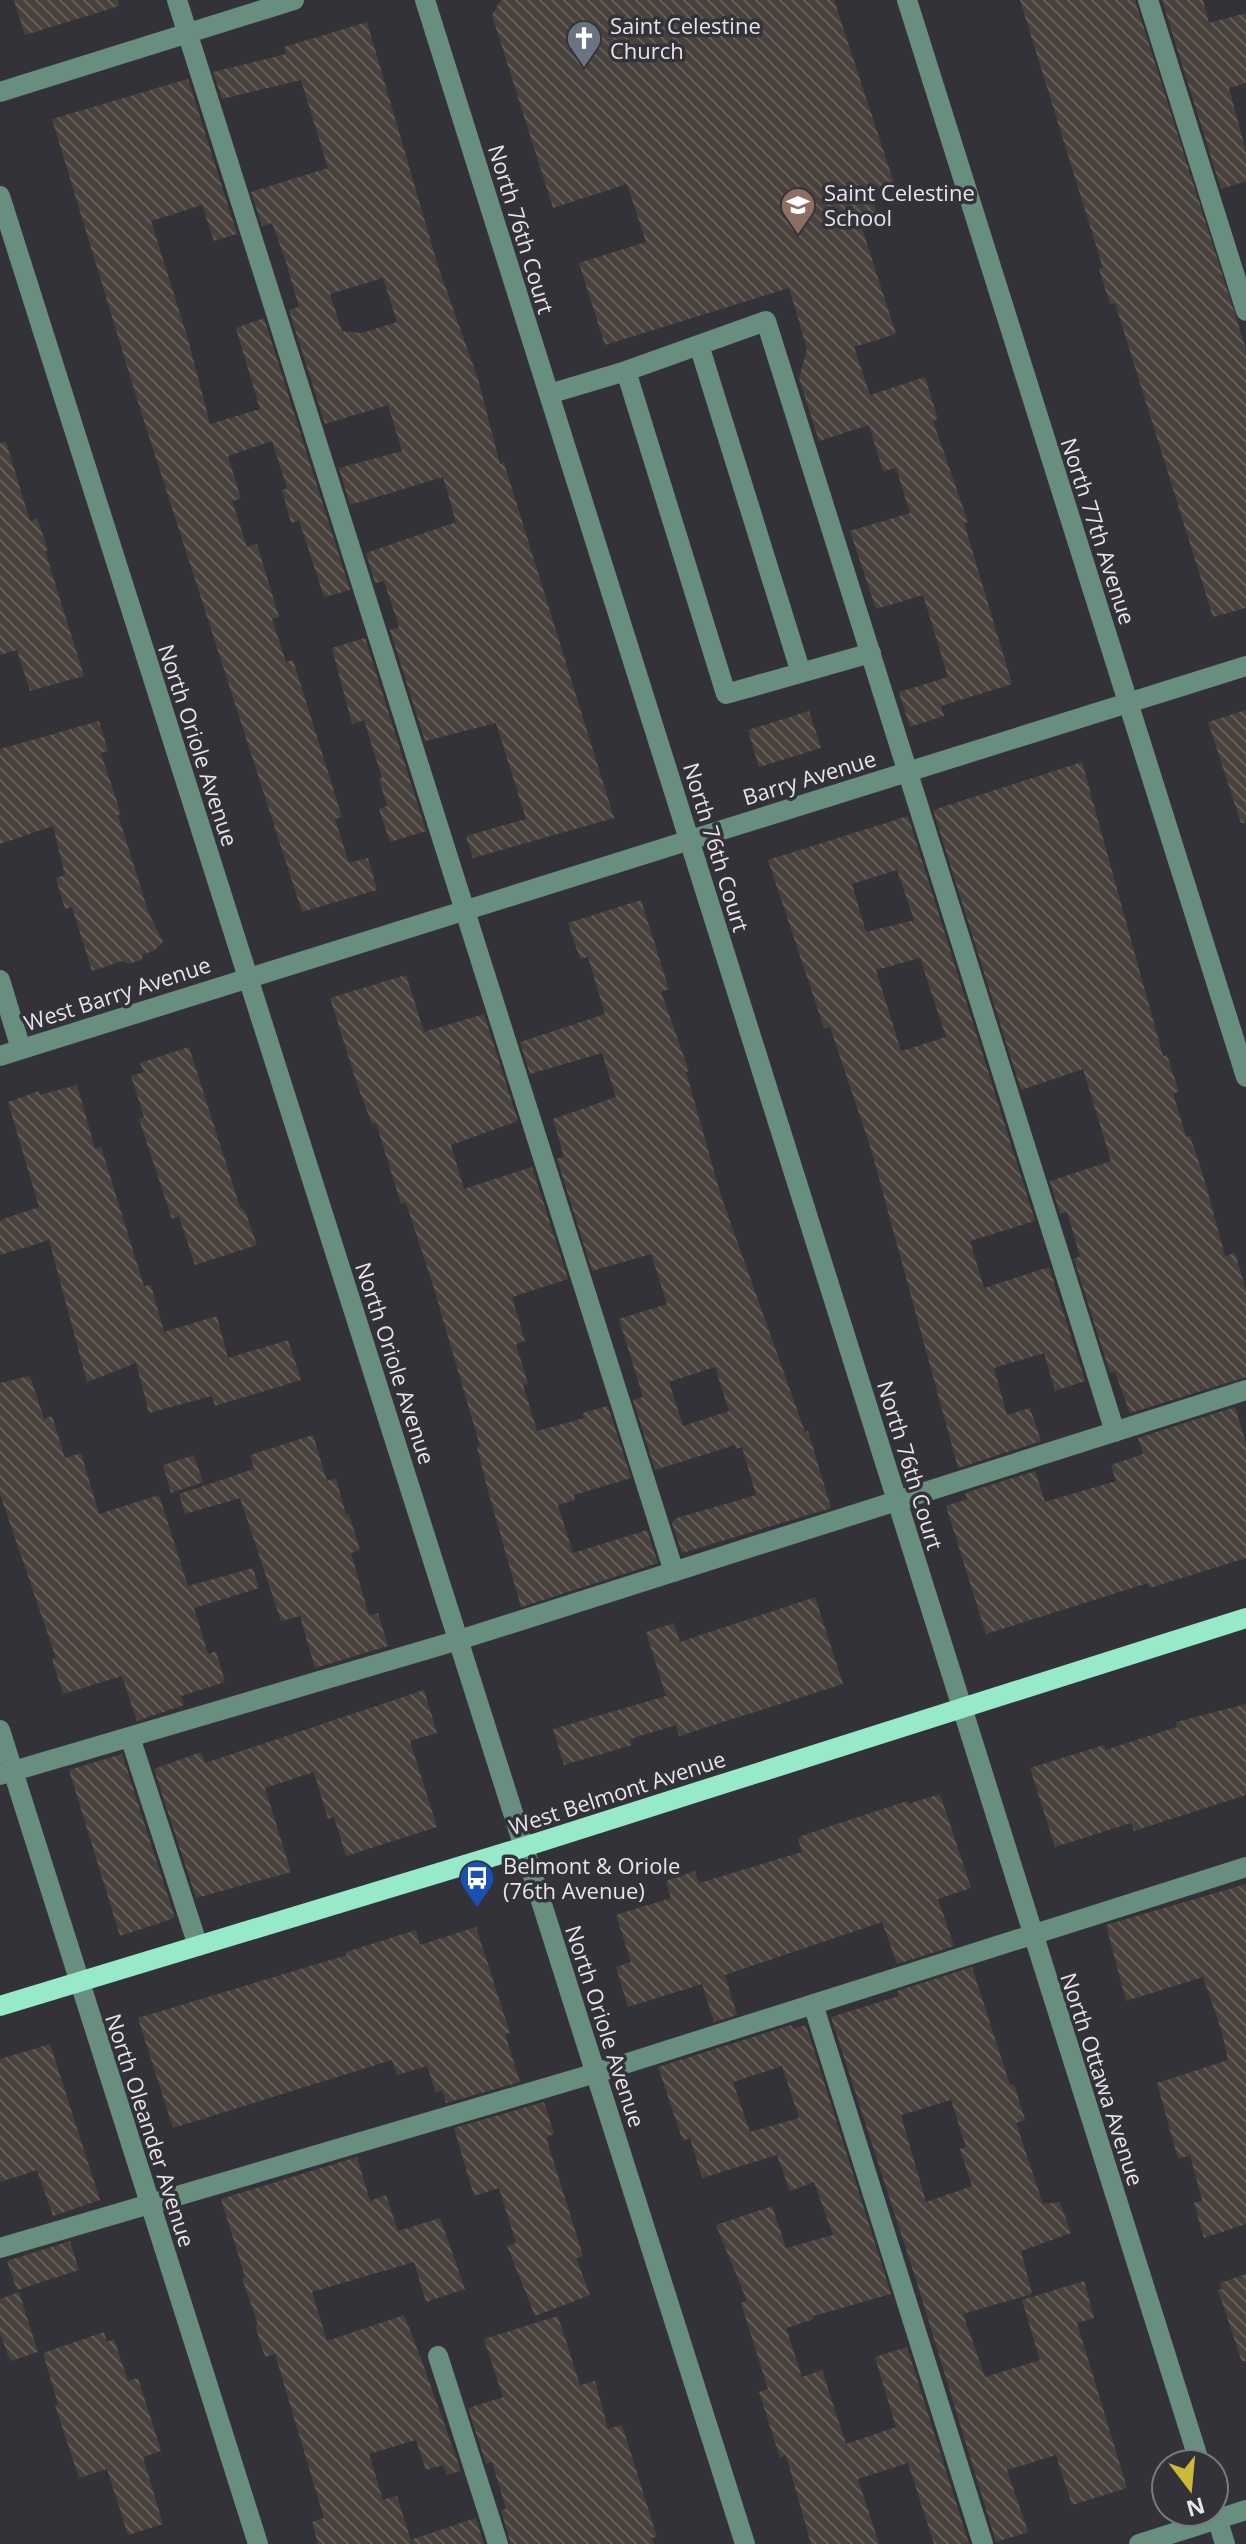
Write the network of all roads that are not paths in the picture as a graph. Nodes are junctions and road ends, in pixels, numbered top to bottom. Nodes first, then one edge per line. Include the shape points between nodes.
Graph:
1 (177, 0) edge
2 (294, 0) edge
3 (425, 0) edge
4 (907, 0) edge
5 (1148, 0) edge
6 (188, 34) junction
7 (0, 92) edge
8 (0, 196) edge
9 (1246, 311) edge
10 (699, 345) junction
11 (626, 371) junction
12 (549, 394) junction
13 (871, 653) junction
14 (1246, 666) edge
15 (801, 673) junction
16 (1128, 703) junction
17 (905, 772) junction
18 (689, 840) junction
19 (464, 910) junction
20 (248, 977) junction
21 (0, 980) edge
22 (21, 1049) junction
23 (0, 1056) edge
24 (1246, 1077) edge
25 (1246, 1390) edge
26 (1115, 1432) junction
27 (897, 1501) junction
28 (674, 1572) junction
29 (1246, 1618) edge
30 (459, 1640) junction
31 (962, 1708) junction
32 (0, 1730) edge
33 (130, 1737) junction
34 (6, 1773) edge
35 (524, 1847) junction
36 (1246, 1867) edge
37 (1032, 1935) junction
38 (198, 1946) junction
39 (79, 1982) junction
40 (813, 2004) junction
41 (0, 2006) edge
42 (596, 2073) junction
43 (150, 2204) junction
44 (0, 2248) edge
45 (438, 2356) dead end
46 (1195, 2448) edge
47 (1180, 2528) edge
48 (258, 2544) edge
49 (498, 2544) edge
50 (745, 2544) edge
51 (983, 2544) edge
52 (1139, 2544) edge

1 - 6 street
2 - 6 street
3 - 12 street, North 76th Court
4 - 16 street, North 77th Avenue
5 - 9 street
6 - 7 street
6 - 19 street
8 - 20 street, North Oriole Avenue
10 - 11 street
10 - 13 street via 766,321
10 - 15 street
11 - 12 street
11 - 15 street via 726,694
12 - 18 street, North 76th Court
13 - 15 street
13 - 17 street
14 - 16 street, Barry Avenue
16 - 17 street, Barry Avenue
16 - 24 street, North 77th Avenue
17 - 18 street, Barry Avenue
17 - 26 street
18 - 19 street, Barry Avenue
18 - 27 street, North 76th Court
19 - 20 street, Barry Avenue
19 - 28 street
20 - 22 street, West Barry Avenue
20 - 30 street, North Oriole Avenue
21 - 22 street
22 - 23 street, West Barry Avenue
25 - 26 street
26 - 27 street
27 - 28 street
27 - 31 street, North 76th Court
28 - 30 street
29 - 31 main road, West Belmont Avenue
30 - 33 street
30 - 35 street, North Oriole Avenue
31 - 35 main road, West Belmont Avenue
31 - 37 street, North Ottawa Avenue
32 - 34 street, North Oleander Avenue
33 - 34 street
33 - 38 street
34 - 39 street, North Oleander Avenue
35 - 38 main road, West Belmont Avenue
35 - 42 street, North Oriole Avenue
36 - 37 street
37 - 40 street
37 - 46 street, North Ottawa Avenue
38 - 39 main road, West Belmont Avenue
39 - 41 main road, West Belmont Avenue
39 - 43 street, North Oleander Avenue
40 - 42 street
40 - 51 street
42 - 43 street
42 - 50 street, North Oriole Avenue
43 - 44 street
43 - 48 street, North Oleander Avenue
45 - 49 street
47 - 52 street

